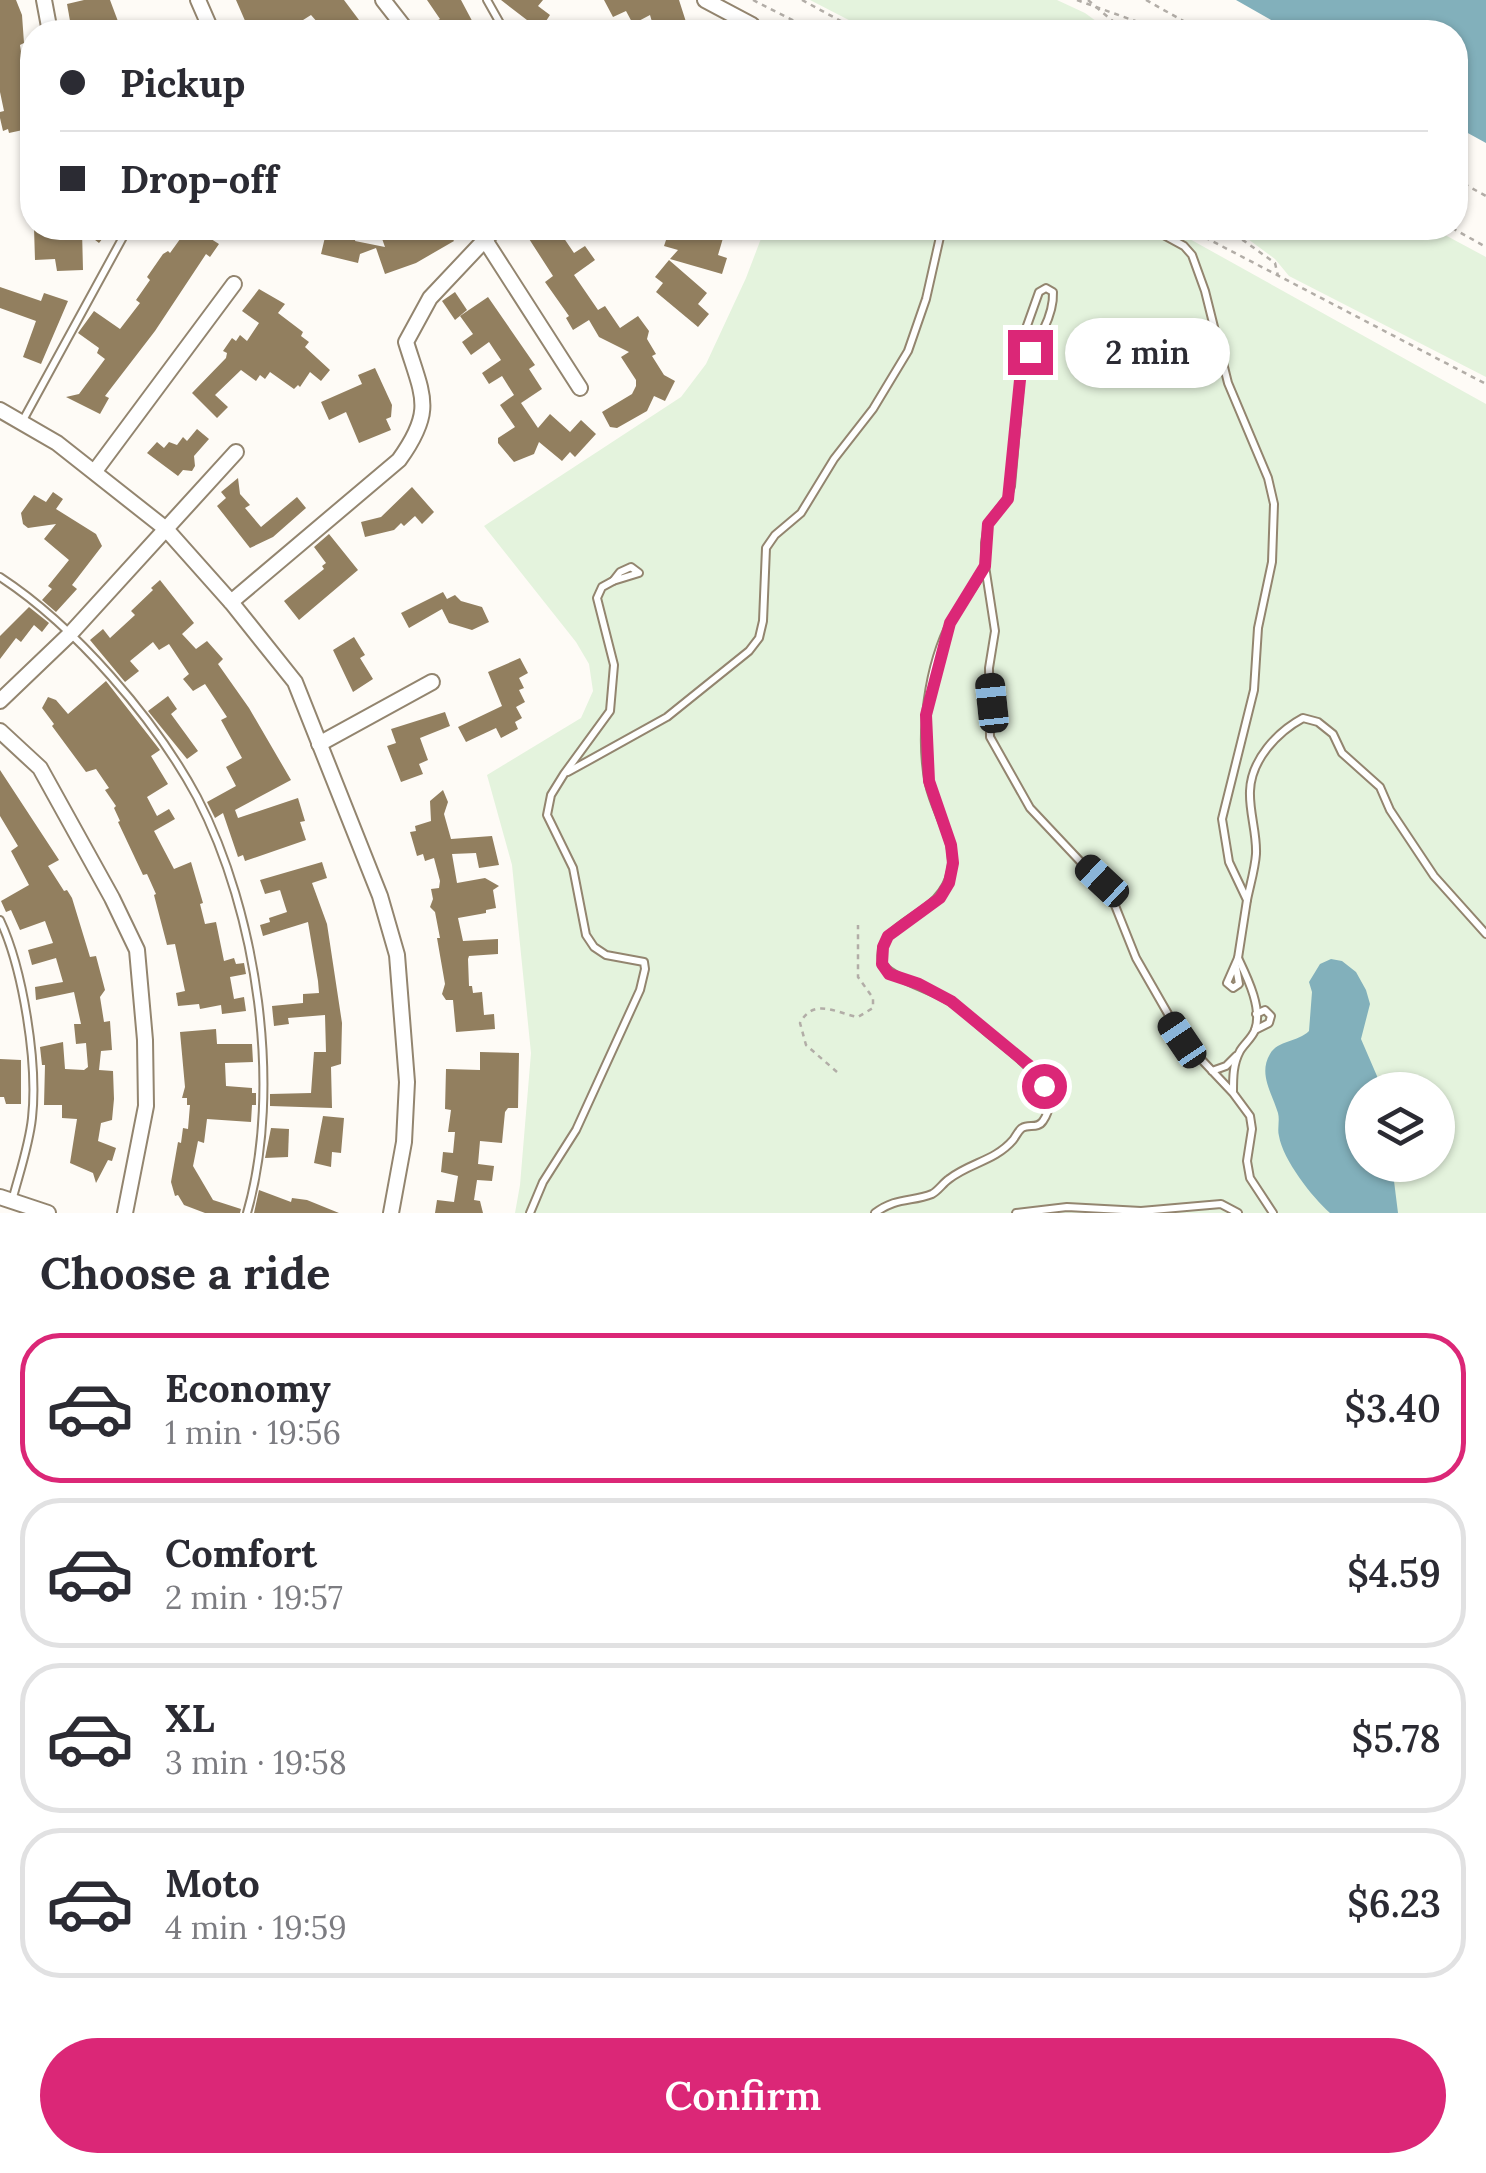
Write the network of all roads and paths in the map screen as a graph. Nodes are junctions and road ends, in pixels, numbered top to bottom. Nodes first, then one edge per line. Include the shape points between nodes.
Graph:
1 (382, 0) edge
2 (706, 0) edge
3 (754, 0) edge
4 (802, 0) edge
5 (1077, 0) edge
6 (1088, 0) edge
7 (1146, 0) edge
8 (1096, 7) junction
9 (398, 20) edge
10 (743, 20) edge
11 (793, 20) edge
12 (839, 20) edge
13 (1112, 20) edge
14 (1132, 20) edge
15 (1182, 20) edge
16 (121, 240) edge
17 (485, 240) joint
18 (939, 240) edge
19 (1173, 240) edge
20 (1210, 240) edge
21 (1243, 240) edge
22 (1278, 276) junction
23 (234, 284) dead end
24 (1022, 360) junction
25 (1486, 384) edge
26 (580, 388) dead end
27 (0, 410) edge
28 (22, 422) junction
29 (236, 452) dead end
30 (95, 471) junction
31 (166, 529) junction
32 (985, 566) junction
33 (0, 577) edge
34 (613, 582) dead end
35 (231, 602) junction
36 (71, 633) junction
37 (432, 682) dead end
38 (0, 701) edge
39 (0, 731) edge
40 (319, 744) junction
41 (564, 774) junction
42 (1247, 900) junction
43 (0, 920) edge
44 (858, 925) dead end
45 (1486, 934) edge
46 (1238, 958) junction
47 (1236, 968) dead end
48 (1256, 1014) junction
49 (1255, 1030) junction
50 (1240, 1052) junction
51 (837, 1072) dead end
52 (1212, 1072) junction
53 (1233, 1093) junction
54 (6, 1199) edge
55 (48, 1213) edge
56 (125, 1213) edge
57 (246, 1213) edge
58 (391, 1213) edge
59 (530, 1213) edge
60 (875, 1213) edge
61 (1016, 1213) edge
62 (1238, 1213) edge
63 (1273, 1213) edge

1 - 9 street
2 - 10 street
3 - 11 path
4 - 12 path
5 - 8 path
6 - 8 path
7 - 15 path
8 - 13 path
8 - 14 path
16 - 28 lane
17 - 26 street
17 - 35 street via 430,298 406,342 425,402 419,432 399,460
18 - 41 lane via 908,351 801,513 766,548 759,638 750,651 667,718
19 - 42 lane via 1184,246 1200,274 1228,382 1274,504 1254,690 1222,819 1229,862
20 - 22 path
21 - 22 path via 1275,263
22 - 25 path
23 - 30 street
24 - 24 lane via 1024,334 1046,288 1053,302
24 - 32 lane via 1008,499 988,524
27 - 28 street
28 - 30 street
29 - 31 street
30 - 31 street
31 - 35 street
31 - 36 street
32 - 52 lane via 995,631 989,721 996,752 1030,808 1102,881 1169,1021
32 - 60 lane via 950,623 926,715 929,781 951,845 949,883 940,898 888,936 882,964 889,974 951,1001 1031,1067 1044,1086 1047,1108 1044,1120 1023,1128 994,1157 950,1177 933,1194
33 - 36 lane
34 - 41 lane via 597,598 614,664 610,711
35 - 40 street via 294,682
36 - 38 street
36 - 57 lane via 165,748 221,854 264,1035 259,1152
37 - 40 street
39 - 56 street via 40,768 137,950 146,1106
40 - 58 street via 397,955 407,1082
41 - 59 lane via 547,815 573,868 586,935 606,955 644,962 645,969 576,1130
42 - 45 lane via 1256,857 1250,791 1256,768 1277,738 1303,718 1333,734 1342,752 1380,787 1434,876
42 - 46 lane
43 - 54 lane via 26,1014 32,1116
44 - 51 path via 858,977 874,1008 858,1017 816,1008 800,1023 806,1045
46 - 47 lane
46 - 48 lane
48 - 49 lane
48 - 49 lane via 1265,1010 1271,1016 1270,1024
49 - 50 lane
50 - 52 lane
50 - 53 lane
52 - 53 lane
53 - 63 lane via 1250,1116 1250,1178
54 - 55 street
61 - 62 lane via 1221,1204

